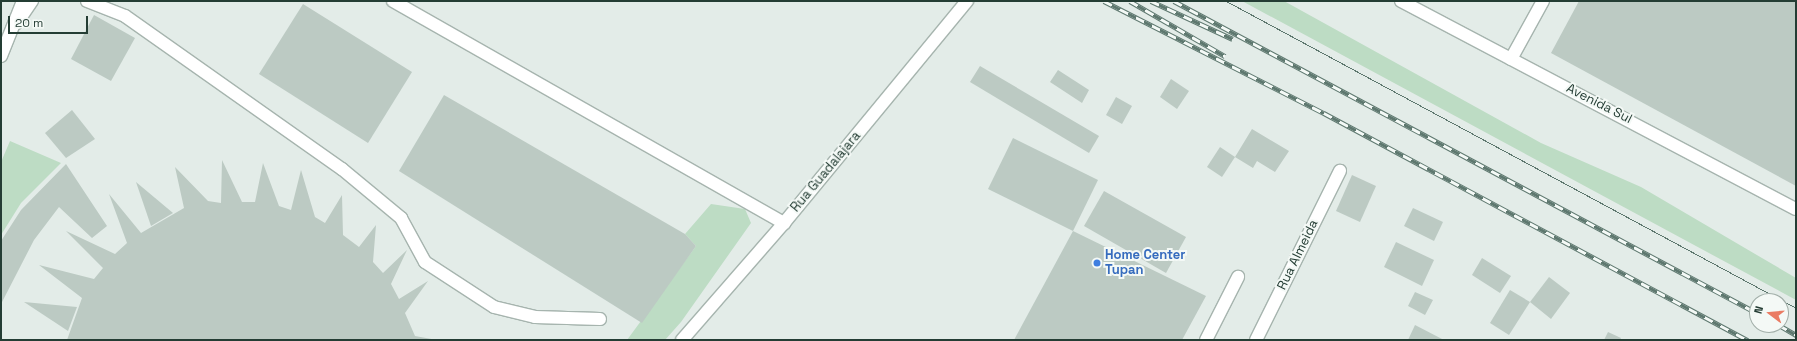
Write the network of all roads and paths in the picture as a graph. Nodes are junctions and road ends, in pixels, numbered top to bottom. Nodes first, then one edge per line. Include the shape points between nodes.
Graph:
1 (23, 1) edge
2 (32, 1) edge
3 (87, 1) edge
4 (393, 1) edge
5 (967, 1) edge
6 (1401, 1) edge
7 (1543, 1) edge
8 (12, 31) junction
9 (1, 56) edge
10 (1511, 59) junction
11 (1340, 171) dead end
12 (1796, 208) edge
13 (784, 223) junction
14 (1238, 277) dead end
15 (600, 319) dead end
16 (682, 340) edge
17 (1206, 340) edge
18 (1256, 340) edge

1 - 8 street
2 - 8 street
3 - 15 street via 125,16 342,169 402,218 424,262 494,307 535,317
4 - 13 street
5 - 13 street, Rua Guadalajara
6 - 10 street, Avenida Sul
7 - 10 street
8 - 9 street
10 - 12 street, Avenida Sul
11 - 18 street, Rua Almeida
13 - 16 street, Rua Guadalajara
14 - 17 street

